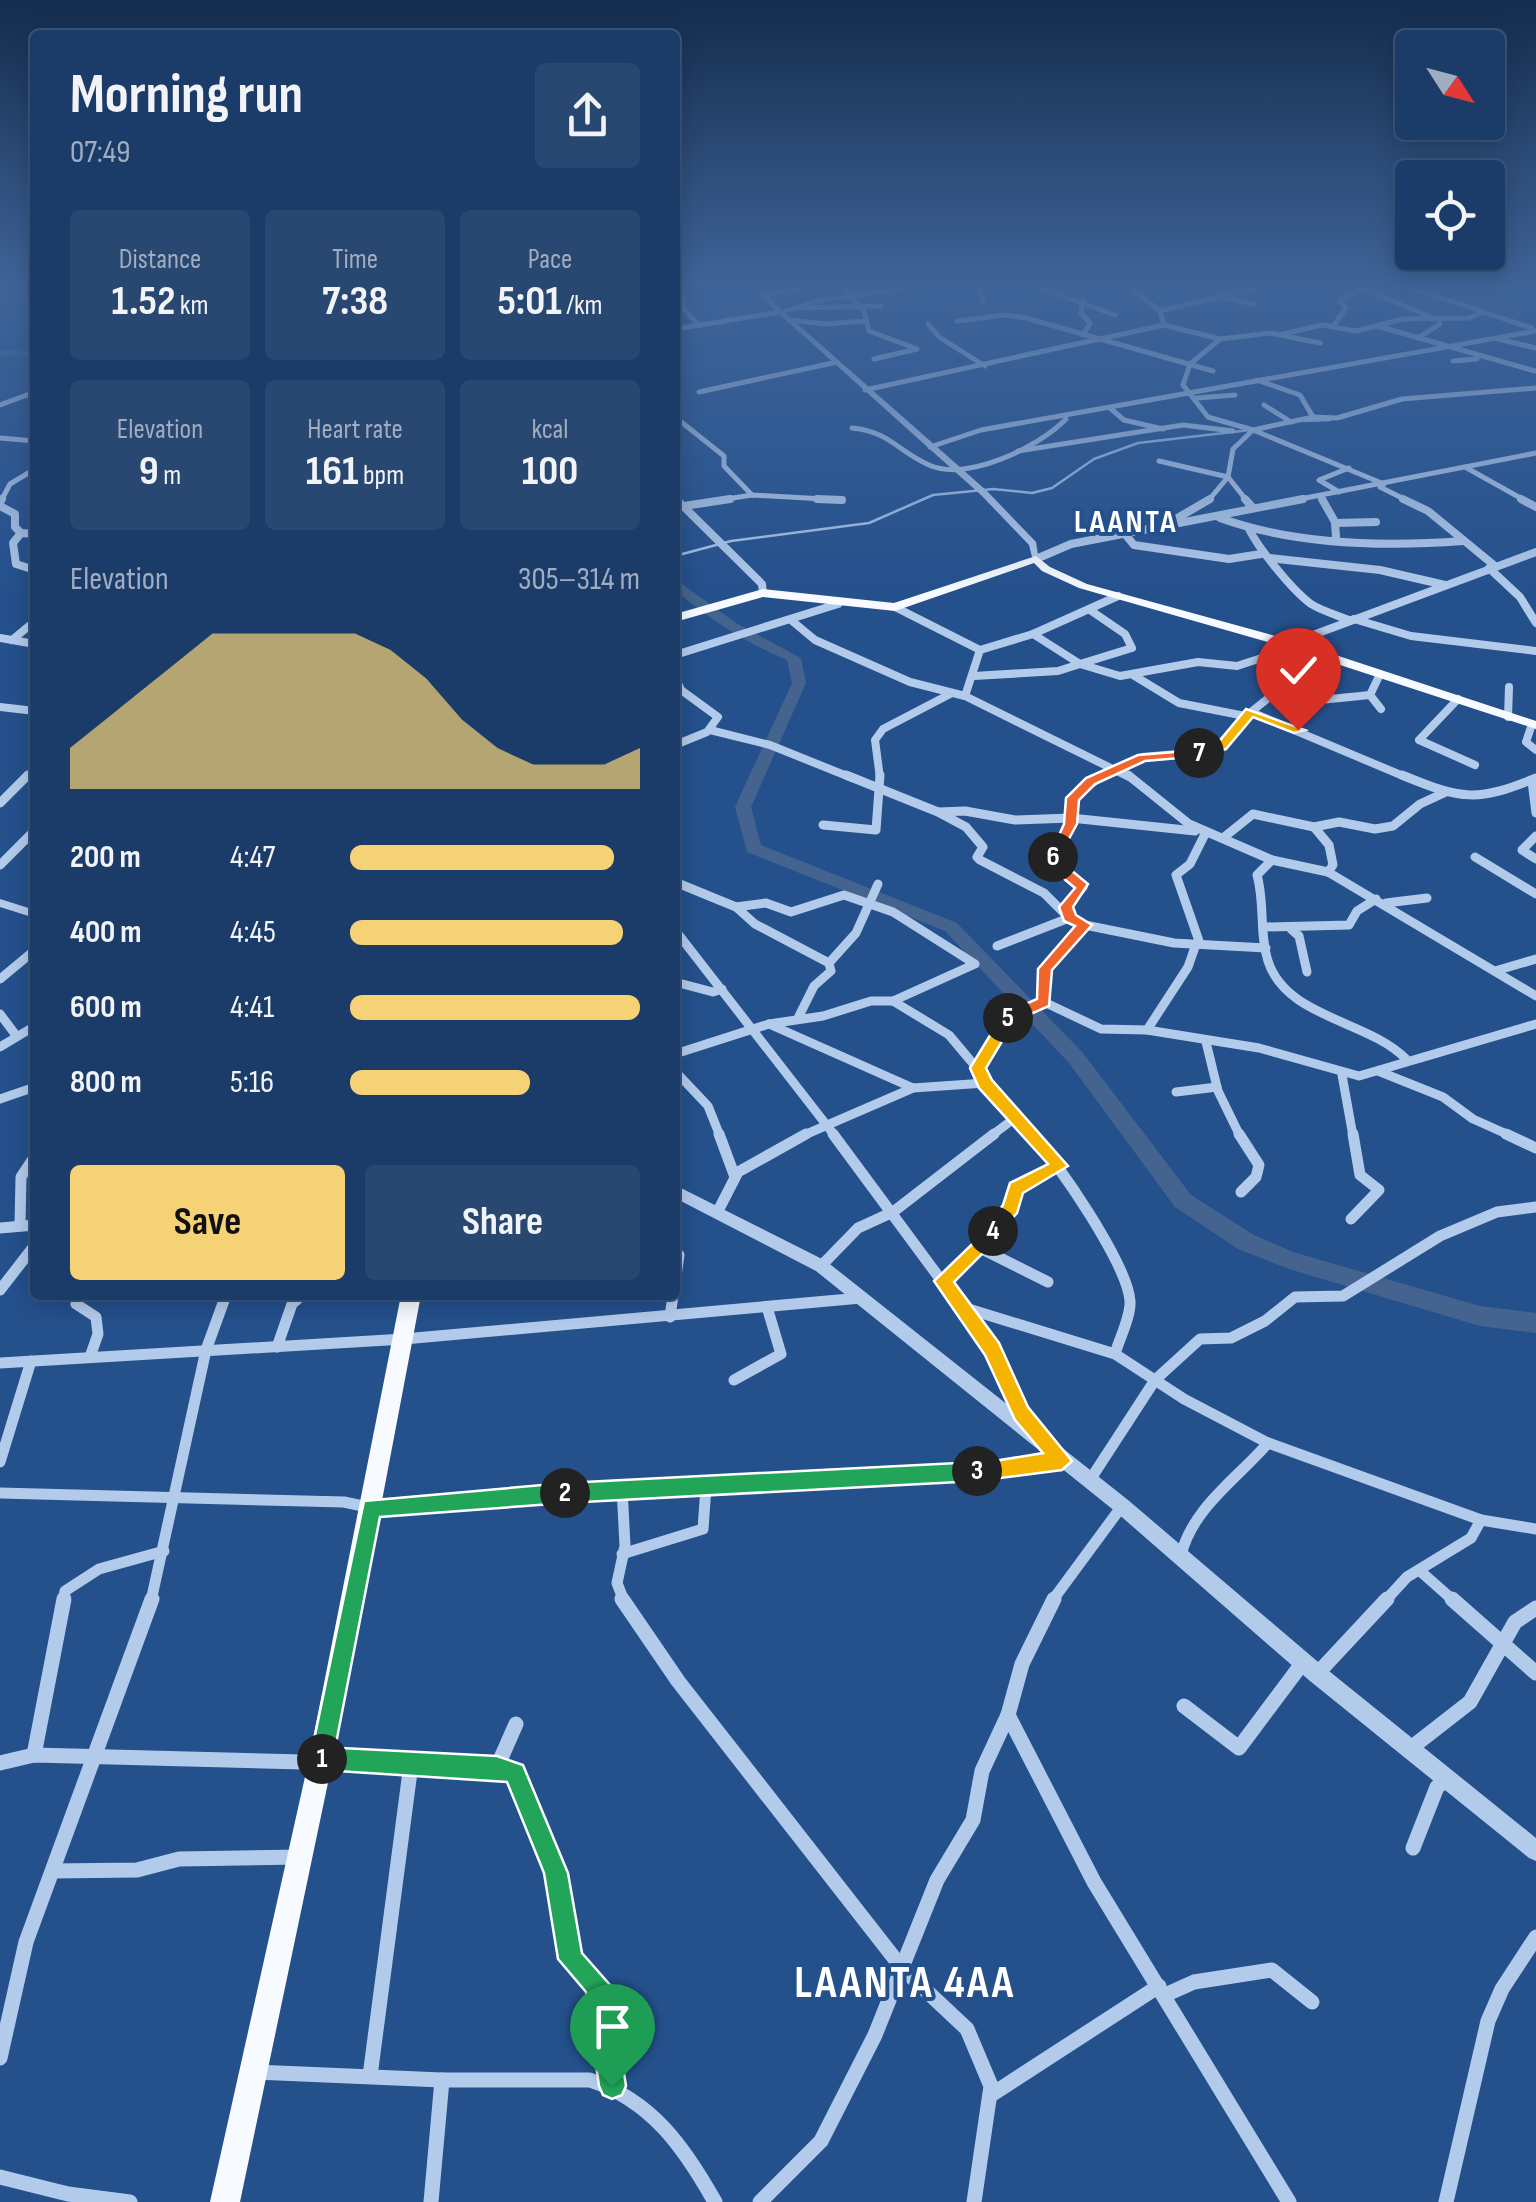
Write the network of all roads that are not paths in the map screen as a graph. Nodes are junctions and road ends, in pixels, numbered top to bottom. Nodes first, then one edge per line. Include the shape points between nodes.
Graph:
1 (715, 389) edge
2 (865, 389) edge
3 (896, 389) edge
4 (1188, 389) edge
5 (1223, 389) edge
6 (1282, 389) edge
7 (1524, 389) edge
8 (700, 392) dead end
9 (30, 394) edge
10 (876, 394) junction
11 (1235, 395) dead end
12 (1195, 396) junction
13 (0, 405) edge
14 (1264, 405) dead end
15 (1110, 408) junction
16 (1313, 417) junction
17 (1066, 418) junction
18 (680, 422) edge
19 (1291, 422) junction
20 (852, 428) dead end
21 (1164, 429) junction
22 (1232, 429) junction
23 (1252, 430) junction
24 (0, 438) edge
25 (1243, 438) junction
26 (30, 441) edge
27 (930, 447) junction
28 (1012, 451) junction
29 (1536, 453) edge
30 (1159, 461) dead end
31 (1465, 467) junction
32 (1350, 468) junction
33 (956, 471) junction
34 (30, 472) edge
35 (1228, 478) junction
36 (1382, 486) junction
37 (1339, 492) junction
38 (752, 495) junction
39 (1321, 496) junction
40 (842, 500) dead end
41 (680, 502) edge
42 (0, 505) edge
43 (684, 506) junction
44 (1536, 507) edge
45 (1253, 508) junction
46 (1220, 518) junction
47 (1376, 522) dead end
48 (1334, 524) junction
49 (1164, 526) junction
50 (1249, 528) junction
51 (21, 533) junction
52 (30, 534) edge
53 (1124, 534) junction
54 (1336, 537) junction
55 (1463, 542) junction
56 (1536, 552) edge
57 (1265, 556) junction
58 (1036, 559) junction
59 (1492, 567) junction
60 (30, 568) edge
61 (1445, 586) junction
62 (763, 593) junction
63 (1118, 596) junction
64 (838, 604) junction
65 (896, 607) junction
66 (1090, 610) junction
67 (680, 617) edge
68 (791, 620) junction
69 (1351, 620) junction
70 (1536, 623) edge
71 (30, 625) edge
72 (1033, 634) junction
73 (0, 638) edge
74 (12, 640) junction
75 (30, 643) edge
76 (1292, 645) junction
77 (980, 650) junction
78 (1536, 650) edge
79 (680, 653) edge
80 (1080, 664) junction
81 (1132, 674) junction
82 (1380, 674) junction
83 (974, 676) junction
84 (1509, 686) dead end
85 (680, 688) edge
86 (952, 693) junction
87 (1370, 694) junction
88 (965, 696) junction
89 (1458, 699) junction
90 (1320, 700) dead end
91 (0, 706) edge
92 (1381, 709) dead end
93 (30, 710) edge
94 (1247, 715) junction
95 (1508, 716) junction
96 (1534, 725) edge
97 (710, 730) junction
98 (680, 744) edge
99 (1536, 750) edge
100 (1475, 766) dead end
101 (1120, 769) junction
102 (30, 774) edge
103 (1534, 779) edge
104 (880, 790) junction
105 (1446, 792) junction
106 (0, 803) edge
107 (938, 812) junction
108 (1536, 814) edge
109 (1071, 818) junction
110 (823, 826) dead end
111 (1314, 828) junction
112 (1206, 832) junction
113 (30, 835) edge
114 (1536, 836) edge
115 (1222, 838) junction
116 (1475, 857) dead end
117 (1536, 859) edge
118 (1272, 860) junction
119 (0, 865) edge
120 (1328, 872) junction
121 (680, 884) edge
122 (878, 884) dead end
123 (1536, 894) edge
124 (1427, 898) dead end
125 (1381, 901) junction
126 (0, 903) edge
127 (870, 904) junction
128 (736, 907) junction
129 (30, 912) edge
130 (1068, 912) junction
131 (1085, 925) junction
132 (1265, 927) junction
133 (1291, 928) junction
134 (680, 936) edge
135 (1198, 943) junction
136 (997, 946) dead end
137 (1266, 948) junction
138 (30, 954) edge
139 (1536, 959) edge
140 (830, 963) junction
141 (1495, 971) junction
142 (1308, 972) dead end
143 (0, 980) edge
144 (680, 983) edge
145 (722, 989) junction
146 (1536, 996) edge
147 (893, 1001) junction
148 (1044, 1002) junction
149 (0, 1014) edge
150 (799, 1016) junction
151 (769, 1024) junction
152 (1536, 1024) edge
153 (30, 1028) edge
154 (751, 1030) junction
155 (1148, 1030) junction
156 (15, 1034) junction
157 (1206, 1042) junction
158 (0, 1047) edge
159 (680, 1052) edge
160 (1406, 1059) junction
161 (978, 1068) junction
162 (1377, 1070) junction
163 (1342, 1075) junction
164 (680, 1076) edge
165 (985, 1084) junction
166 (1217, 1087) junction
167 (913, 1088) junction
168 (30, 1089) edge
169 (1176, 1092) dead end
170 (0, 1099) edge
171 (1016, 1118) junction
172 (826, 1124) junction
173 (1536, 1148) edge
174 (30, 1164) edge
175 (1060, 1166) junction
176 (735, 1178) junction
177 (680, 1192) edge
178 (1241, 1192) dead end
179 (1536, 1207) edge
180 (718, 1211) junction
181 (893, 1212) junction
182 (1351, 1219) dead end
183 (20, 1225) junction
184 (30, 1225) edge
185 (0, 1228) edge
186 (978, 1247) junction
187 (30, 1251) edge
188 (821, 1266) junction
189 (943, 1281) junction
190 (1048, 1282) dead end
191 (0, 1290) edge
192 (862, 1298) junction
193 (77, 1300) edge
194 (224, 1300) edge
195 (296, 1300) edge
196 (410, 1300) edge
197 (672, 1300) edge
198 (961, 1307) junction
199 (767, 1308) junction
200 (670, 1317) junction
201 (404, 1339) junction
202 (276, 1347) junction
203 (206, 1350) junction
204 (91, 1354) junction
205 (1115, 1354) junction
206 (30, 1361) junction
207 (0, 1363) edge
208 (734, 1380) dead end
209 (1155, 1380) junction
210 (1268, 1443) junction
211 (1062, 1461) junction
212 (0, 1462) edge
213 (1090, 1480) junction
214 (706, 1487) junction
215 (622, 1488) junction
216 (0, 1493) edge
217 (172, 1499) junction
218 (1122, 1506) junction
219 (372, 1508) junction
220 (1480, 1520) junction
221 (1536, 1530) edge
222 (164, 1551) junction
223 (622, 1554) junction
224 (1180, 1555) junction
225 (1419, 1570) junction
226 (1536, 1608) edge
227 (1501, 1641) junction
228 (1311, 1668) junction
229 (1536, 1673) edge
230 (1184, 1706) dead end
231 (1008, 1716) junction
232 (516, 1724) dead end
233 (1411, 1748) junction
234 (34, 1755) junction
235 (98, 1757) junction
236 (321, 1759) junction
237 (0, 1762) edge
238 (410, 1764) junction
239 (497, 1767) junction
240 (1449, 1778) junction
241 (1413, 1848) dead end
242 (1536, 1851) edge
243 (300, 1857) junction
244 (53, 1871) junction
245 (1536, 1937) edge
246 (902, 1968) junction
247 (1162, 1990) junction
248 (1312, 2002) dead end
249 (0, 2058) edge
250 (254, 2072) junction
251 (370, 2076) junction
252 (442, 2080) junction
253 (612, 2086) junction
254 (991, 2095) junction
255 (0, 2176) edge
256 (130, 2202) edge
257 (225, 2202) edge
258 (431, 2202) edge
259 (716, 2202) edge
260 (760, 2202) edge
261 (974, 2202) edge
262 (1289, 2202) edge
263 (1446, 2202) edge

1 - 8 street
2 - 10 street
3 - 10 street
4 - 12 street
5 - 12 street
6 - 16 street via 1300,395
7 - 16 street via 1438,394 1337,418
9 - 13 street
10 - 27 street
11 - 12 street
12 - 15 street
12 - 22 street via 1208,417
14 - 19 street
15 - 17 street
15 - 21 street via 1124,420
16 - 19 street
17 - 27 street via 981,430
17 - 28 street
18 - 38 street via 724,456 724,466
19 - 23 street
20 - 33 street via 878,430 934,470
21 - 22 street
21 - 28 street
22 - 23 street
22 - 25 street
23 - 25 street
23 - 32 street
24 - 26 street
25 - 35 street via 1232,449
27 - 33 street
28 - 33 street
29 - 31 street
30 - 35 street
31 - 36 street
31 - 44 street
32 - 36 street
32 - 37 street via 1319,480
33 - 58 street via 1032,544
34 - 42 street via 10,484
35 - 45 street
35 - 49 street via 1204,506
36 - 37 street
36 - 55 street via 1428,511
37 - 39 street
38 - 40 street
38 - 43 street
39 - 45 street
39 - 48 street
41 - 43 street
42 - 51 street via 15,514
43 - 62 street via 762,584
45 - 46 street
46 - 49 street
46 - 50 street
47 - 48 street
48 - 54 street
49 - 53 street
50 - 54 street
50 - 57 street
51 - 52 street
51 - 60 street via 13,543 16,564
53 - 57 street via 1134,544 1229,559
53 - 58 street
54 - 55 street
55 - 59 street
56 - 59 street
57 - 61 street via 1380,570
57 - 69 street via 1314,606
58 - 63 main road via 1054,574
58 - 65 main road
59 - 61 street
59 - 70 street
61 - 69 street
62 - 64 main road
62 - 67 main road
63 - 66 street
63 - 76 main road
64 - 65 main road
64 - 68 street
65 - 77 street
66 - 72 street
66 - 80 street via 1125,634 1132,648
68 - 79 street
68 - 86 street via 815,640
69 - 76 street
69 - 78 street via 1398,633
71 - 74 street
72 - 77 street
72 - 80 street
73 - 74 street
74 - 75 street
76 - 81 street via 1237,666 1198,662
76 - 82 main road
76 - 94 street via 1302,652 1298,674
77 - 83 street
80 - 81 street via 1102,674
80 - 83 street
81 - 94 street via 1178,703
82 - 87 street
82 - 89 main road
83 - 88 street
84 - 95 street
85 - 97 street via 718,716
86 - 88 street
86 - 104 street via 875,740
87 - 90 street
87 - 92 street
88 - 101 street
89 - 95 main road
89 - 100 street via 1418,740
91 - 93 street
94 - 101 street via 1214,751 1142,757
94 - 105 street
95 - 96 main road
96 - 99 street via 1526,742
97 - 98 street
97 - 104 street via 770,745
101 - 109 street via 1080,789
101 - 112 street
102 - 106 street
103 - 105 street via 1491,796
103 - 108 street
104 - 107 street
104 - 110 street via 876,830
105 - 111 street via 1394,826 1374,830 1339,822
107 - 109 street
107 - 130 street via 966,827 983,847 980,860
109 - 112 street
109 - 130 street via 1052,859 1083,887
111 - 115 street via 1253,814
111 - 120 street via 1329,845
112 - 115 street
112 - 135 street via 1190,864 1176,874
113 - 119 street
114 - 117 street via 1522,850
115 - 118 street
116 - 123 street
118 - 120 street
118 - 132 street via 1257,875
120 - 125 street
121 - 128 street
122 - 127 street
124 - 125 street
125 - 133 street via 1349,925
125 - 141 street
126 - 129 street
127 - 128 street via 844,895 791,912 766,903
127 - 140 street
127 - 147 street via 976,964
128 - 140 street
130 - 131 street
130 - 136 street
131 - 135 street via 1120,936
131 - 148 street via 1045,969
132 - 133 street
132 - 137 street
133 - 142 street
134 - 145 street
135 - 137 street via 1214,939
135 - 155 street
137 - 160 street via 1270,970 1292,994 1389,1039
138 - 143 street
139 - 141 street
140 - 150 street
141 - 146 street
144 - 145 street
145 - 154 street
147 - 150 street
147 - 161 street via 949,1036
148 - 155 street via 1101,1029
148 - 161 street via 1010,1017
149 - 156 street
150 - 151 street
151 - 154 street
151 - 167 street
152 - 160 street
153 - 156 street
154 - 159 street
154 - 172 street
155 - 157 street
156 - 158 street
157 - 163 street via 1260,1048
157 - 166 street
160 - 162 street
161 - 165 street
162 - 163 street
162 - 173 street
163 - 182 street via 1360,1175 1379,1190
164 - 176 street via 708,1106
165 - 167 street
165 - 171 street
166 - 169 street
166 - 178 street via 1259,1165
167 - 172 street
168 - 170 street
171 - 175 street
171 - 181 street
172 - 176 street
172 - 181 street
174 - 183 street via 21,1177
175 - 186 street via 1016,1188 1002,1222
175 - 205 street via 1130,1301
176 - 180 street
177 - 180 street
179 - 209 street via 1497,1212 1440,1236 1343,1296 1296,1296 1231,1338 1200,1340
180 - 188 street
181 - 188 street via 858,1228
181 - 189 street
183 - 184 street
183 - 185 street
186 - 189 street
186 - 190 street
187 - 191 street
188 - 192 street
189 - 198 street
192 - 199 street
192 - 211 street
193 - 204 street via 96,1317
194 - 203 street
195 - 202 street
196 - 201 main road
197 - 200 street
198 - 205 street
198 - 211 street via 992,1349 1022,1414
199 - 200 street
199 - 208 street via 781,1354
200 - 201 street
201 - 202 street
201 - 219 main road
202 - 203 street
203 - 204 street
203 - 217 street
204 - 206 street
205 - 209 street
206 - 207 street
206 - 212 street
209 - 210 street
209 - 213 street
210 - 220 street
210 - 224 street via 1212,1500
211 - 213 street
211 - 214 street via 954,1474
213 - 218 street
214 - 215 street
214 - 223 street via 703,1529
215 - 219 street
215 - 223 street
216 - 217 street
217 - 219 street
217 - 222 street
218 - 224 street
218 - 231 street via 1047,1608
219 - 236 main road
220 - 221 street
220 - 225 street via 1471,1538
222 - 234 street via 81,1576 65,1591
222 - 235 street
223 - 246 street via 620,1595 678,1681
224 - 228 street
225 - 227 street
225 - 228 street
226 - 227 street
227 - 229 street
227 - 233 street via 1470,1702
228 - 230 street via 1239,1748
228 - 233 street
231 - 246 street via 982,1771 973,1820 937,1880
231 - 247 street via 1094,1882
232 - 239 street
233 - 240 street
234 - 235 street
234 - 237 street
235 - 236 street
235 - 244 street
236 - 238 street
236 - 243 main road
238 - 239 street
238 - 251 street
239 - 253 street via 522,1783 556,1873 571,1959 598,1986
240 - 241 street via 1437,1787
240 - 242 street
243 - 244 street
243 - 250 main road
244 - 249 street via 26,1942
245 - 263 street via 1498,1998
246 - 254 street via 968,2029
246 - 260 street via 820,2141
247 - 248 street via 1272,1970
247 - 254 street
247 - 262 street
250 - 251 street
250 - 257 main road
251 - 252 street
252 - 253 street via 590,2080
252 - 258 street
253 - 259 street via 681,2142
254 - 261 street
255 - 256 street

